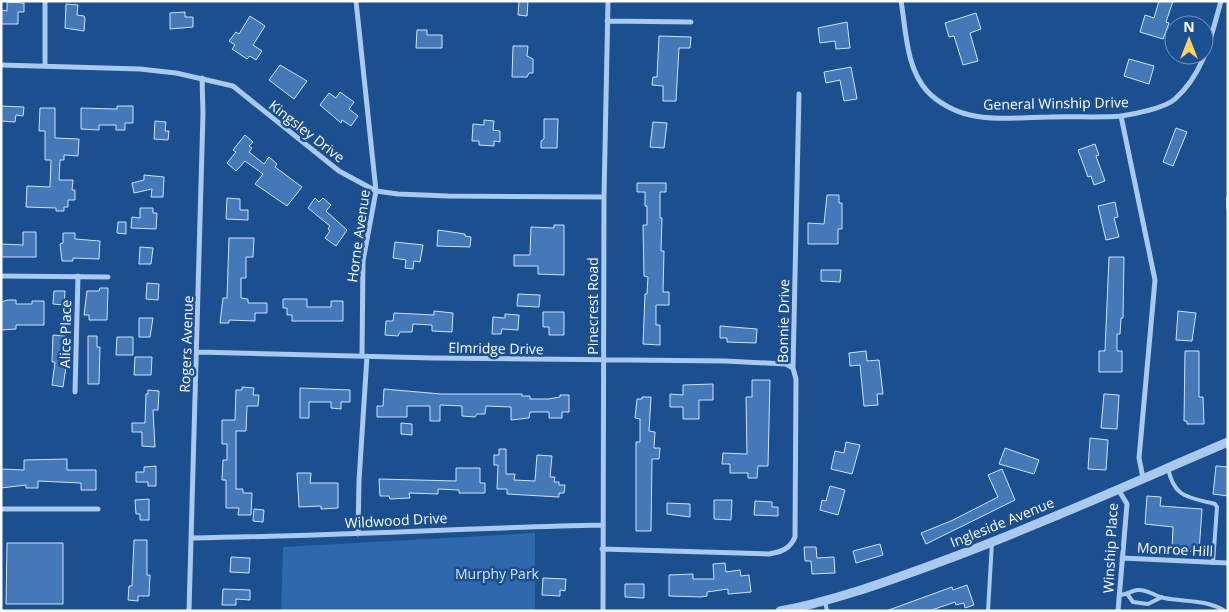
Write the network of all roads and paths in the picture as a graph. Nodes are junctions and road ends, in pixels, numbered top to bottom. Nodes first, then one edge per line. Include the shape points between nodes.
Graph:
1 (45, 1) edge
2 (356, 1) edge
3 (608, 1) edge
4 (901, 1) edge
5 (1221, 1) edge
6 (607, 21) junction
7 (691, 22) dead end
8 (1, 65) edge
9 (45, 65) junction
10 (202, 78) junction
11 (799, 94) dead end
12 (1121, 116) junction
13 (376, 191) junction
14 (604, 197) junction
15 (1228, 198) edge
16 (1228, 208) edge
17 (1, 276) edge
18 (78, 276) junction
19 (108, 277) dead end
20 (197, 352) junction
21 (364, 356) junction
22 (604, 361) junction
23 (793, 368) junction
24 (75, 392) dead end
25 (1228, 442) edge
26 (1168, 468) junction
27 (1143, 478) junction
28 (1118, 489) junction
29 (1, 509) edge
30 (98, 509) dead end
31 (601, 525) junction
32 (358, 534) junction
33 (192, 538) junction
34 (992, 542) junction
35 (602, 549) junction
36 (1122, 558) junction
37 (1213, 563) junction
38 (1227, 563) edge
39 (1119, 595) junction
40 (1128, 595) junction
41 (1162, 598) junction
42 (825, 601) junction
43 (189, 611) edge
44 (603, 611) edge
45 (780, 611) edge
46 (827, 611) edge
47 (988, 611) edge
48 (1118, 611) edge
49 (1225, 611) edge

1 - 9 street
2 - 13 street, Horne Avenue
3 - 6 street, Pinecrest Road
4 - 12 street, General Winship Drive via 910,57 918,80 936,99 948,106 969,115 993,118
5 - 12 street, General Winship Drive via 1207,52 1190,84 1173,100 1146,111
6 - 7 street
6 - 14 street, Pinecrest Road
8 - 9 street, Kingsley Drive
9 - 10 street, Kingsley Drive via 140,69
10 - 13 street, Kingsley Drive via 233,86 339,171
10 - 20 street, Rogers Avenue
11 - 23 street, Bonnie Drive
12 - 27 street via 1155,280 1138,458
13 - 14 street, Kingsley Drive via 430,196
13 - 21 street, Horne Avenue via 363,260
14 - 22 street, Pinecrest Road
15 - 16 lane
17 - 18 street
18 - 19 street
18 - 24 street, Alice Place
20 - 21 street, Elmridge Drive
20 - 33 street, Rogers Avenue
21 - 22 street, Elmridge Drive
21 - 32 street, Horne Avenue
22 - 23 street, Elmridge Drive via 725,361 786,364
22 - 31 street, Pinecrest Road
23 - 35 street, Bonnie Drive via 796,379 795,537 790,546 769,554
25 - 26 street, Ingleside Avenue
26 - 27 street, Ingleside Avenue
26 - 37 lane via 1174,489 1215,504 1218,512
27 - 28 street, Ingleside Avenue
28 - 34 street, Ingleside Avenue
28 - 36 street, Winship Place via 1127,504
29 - 30 street
31 - 32 street, Wildwood Drive via 419,529
31 - 35 street, Pinecrest Road
32 - 33 street, Wildwood Drive
33 - 43 street, Rogers Avenue
34 - 42 street, Ingleside Avenue
34 - 47 lane
35 - 44 street, Pinecrest Road
36 - 37 street, Monroe Hill
36 - 39 street, Winship Place
37 - 38 street, Monroe Hill
39 - 40 lane
39 - 48 street, Winship Place
40 - 41 lane via 1135,590 1148,591
40 - 41 lane via 1133,602 1148,604
41 - 49 lane via 1193,599
42 - 45 street, Ingleside Avenue
42 - 46 lane

